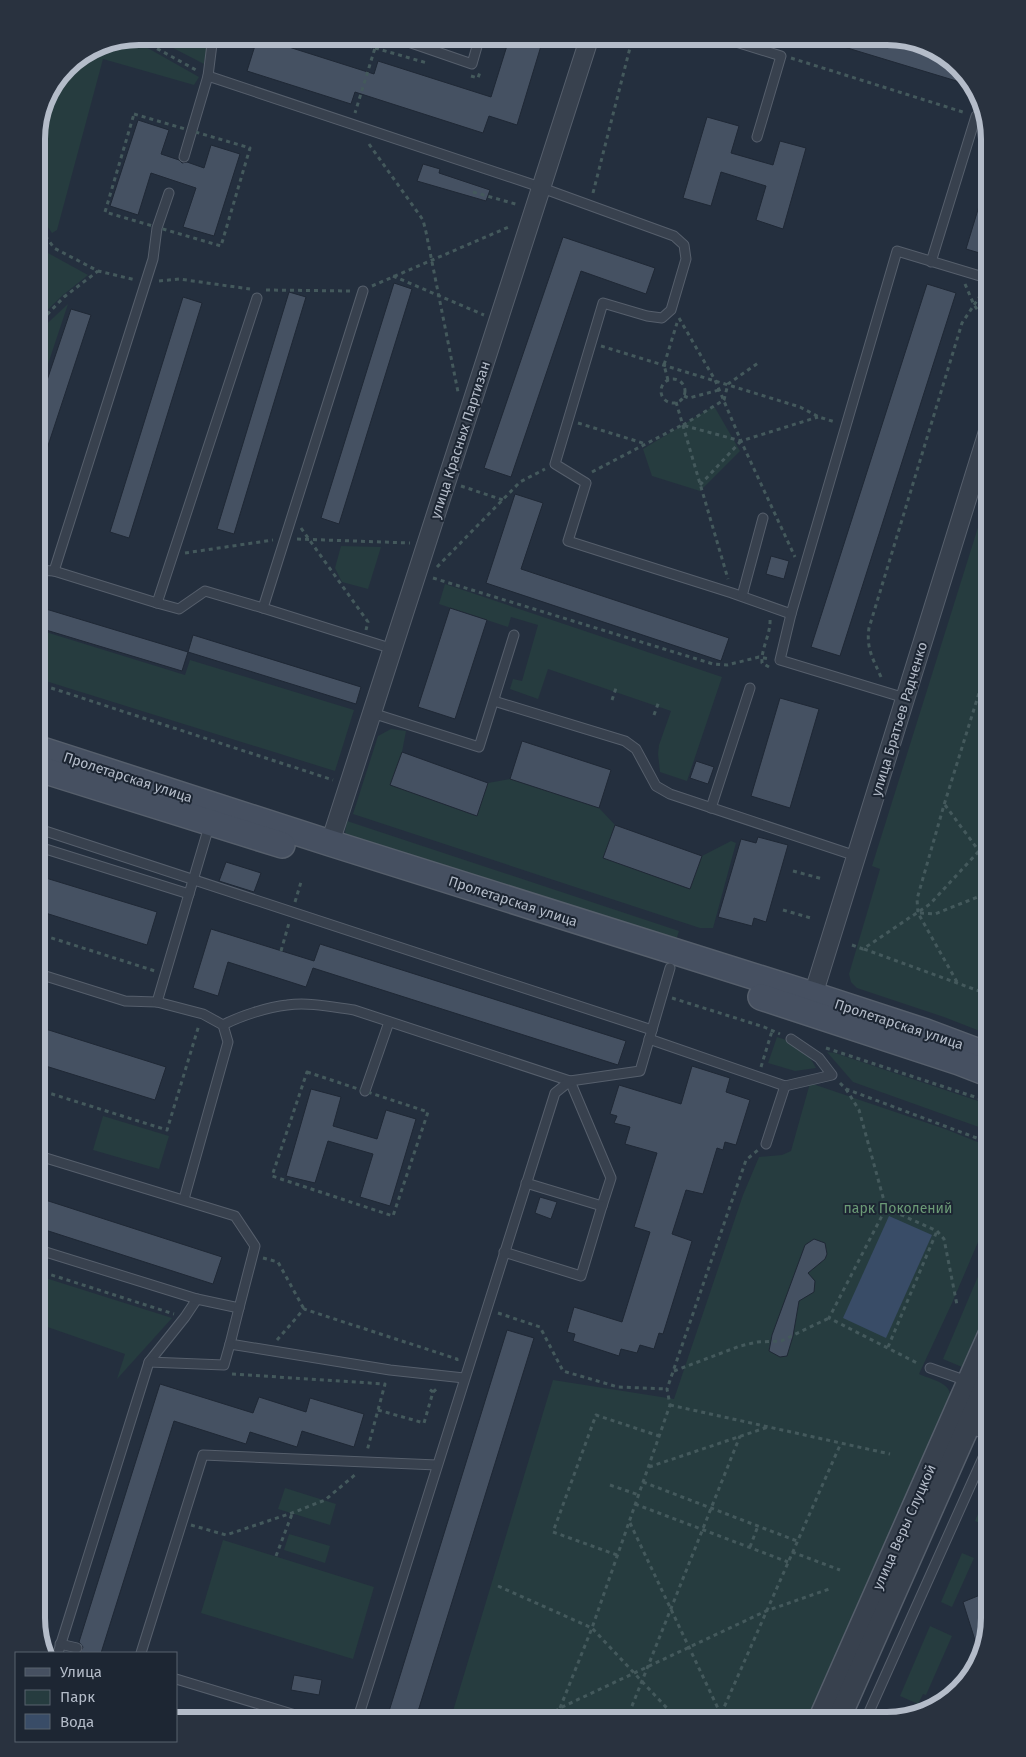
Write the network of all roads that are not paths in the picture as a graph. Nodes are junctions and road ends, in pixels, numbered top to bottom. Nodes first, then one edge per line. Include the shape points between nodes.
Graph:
1 (212, 45) edge
2 (418, 45) edge
3 (477, 45) edge
4 (587, 45) edge
5 (745, 45) edge
6 (208, 76) junction
7 (976, 116) road end
8 (757, 137) dead end
9 (184, 157) dead end
10 (541, 188) junction
11 (169, 193) dead end
12 (931, 262) junction
13 (981, 278) edge
14 (363, 291) road end
15 (258, 294) road end
16 (981, 455) edge
17 (763, 518) dead end
18 (45, 570) edge
19 (54, 571) junction
20 (737, 594) junction
21 (157, 602) junction
22 (263, 608) junction
23 (790, 614) junction
24 (514, 634) dead end
25 (393, 649) junction
26 (750, 688) dead end
27 (905, 698) junction
28 (494, 701) junction
29 (372, 713) junction
30 (45, 751) edge
31 (45, 771) edge
32 (711, 808) junction
33 (210, 823) junction
34 (45, 831) edge
35 (330, 843) junction
36 (45, 849) edge
37 (856, 856) junction
38 (193, 879) junction
39 (189, 894) junction
40 (670, 968) junction
41 (45, 977) edge
42 (157, 1002) junction
43 (810, 1004) junction
44 (389, 1022) junction
45 (223, 1025) junction
46 (652, 1030) junction
47 (649, 1039) junction
48 (791, 1039) road end
49 (981, 1053) edge
50 (981, 1071) edge
51 (570, 1081) junction
52 (785, 1086) junction
53 (365, 1091) road end
54 (766, 1144) road end
55 (45, 1158) edge
56 (526, 1183) junction
57 (184, 1199) junction
58 (602, 1206) junction
59 (45, 1252) edge
60 (504, 1252) junction
61 (197, 1299) junction
62 (239, 1308) junction
63 (230, 1344) junction
64 (149, 1362) junction
65 (930, 1368) road end
66 (464, 1378) junction
67 (979, 1379) edge
68 (968, 1427) junction
69 (981, 1432) edge
70 (981, 1462) edge
71 (437, 1465) junction
72 (77, 1648) dead end
73 (59, 1649) edge
74 (141, 1652) edge
75 (178, 1680) edge
76 (285, 1712) edge
77 (359, 1712) edge
78 (823, 1712) edge
79 (842, 1712) edge
80 (869, 1712) edge

1 - 6 lane
2 - 3 lane via 472,64
4 - 10 street, улица Красных Партизан
5 - 8 lane via 781,56
6 - 9 lane
6 - 10 lane
7 - 12 lane
10 - 20 lane via 674,236 684,245 686,259 671,310 662,318 603,303 555,464 586,483 568,540
10 - 25 street, улица Красных Партизан via 447,481 423,574
11 - 19 lane via 157,228 153,259
12 - 13 lane
12 - 23 lane via 896,251
14 - 22 lane
15 - 21 lane
16 - 27 street, улица Братьев Радченко
17 - 20 lane
18 - 19 lane
19 - 21 lane
20 - 23 lane
21 - 22 lane via 179,609 205,591
22 - 25 lane
23 - 27 lane via 780,660
24 - 28 lane
25 - 29 street, улица Красных Партизан
26 - 32 lane
27 - 37 street, улица Братьев Радченко
28 - 29 lane via 479,747
28 - 32 lane via 625,741 636,749 656,786
29 - 35 street, улица Красных Партизан
30 - 35 main road, Пролетарская улица
31 - 33 main road, Пролетарская улица
32 - 37 lane
33 - 38 lane
33 - 40 main road, Пролетарская улица
34 - 38 lane
35 - 43 main road, Пролетарская улица
36 - 39 lane
37 - 43 street, улица Братьев Радченко
38 - 39 lane
38 - 46 lane
39 - 42 lane
40 - 43 main road, Пролетарская улица
40 - 46 lane
41 - 42 lane via 125,1001
42 - 45 lane via 203,1014
43 - 49 main road, Пролетарская улица via 926,1032
43 - 50 main road, Пролетарская улица
44 - 45 lane via 354,1010 287,1004 236,1018
44 - 51 lane
44 - 53 lane
45 - 57 lane via 228,1042
46 - 47 lane
47 - 51 lane via 640,1071
47 - 52 lane
48 - 52 lane via 819,1058 832,1075
51 - 56 lane via 555,1093
51 - 58 lane via 611,1178
52 - 54 lane
55 - 57 lane
56 - 58 lane
56 - 60 lane
57 - 62 lane via 236,1216 255,1246
58 - 60 lane via 581,1276
59 - 61 lane
60 - 66 lane
61 - 62 lane
61 - 64 lane
62 - 63 lane
63 - 64 lane via 224,1365
63 - 66 lane via 390,1370
64 - 73 lane
65 - 67 lane
66 - 71 lane
67 - 68 street, улица Веры Слуцкой
67 - 78 street, улица Веры Слуцкой
68 - 69 lane
68 - 79 street, улица Веры Слуцкой
70 - 80 lane
71 - 74 lane via 203,1455
71 - 77 lane
72 - 73 lane
75 - 76 lane

